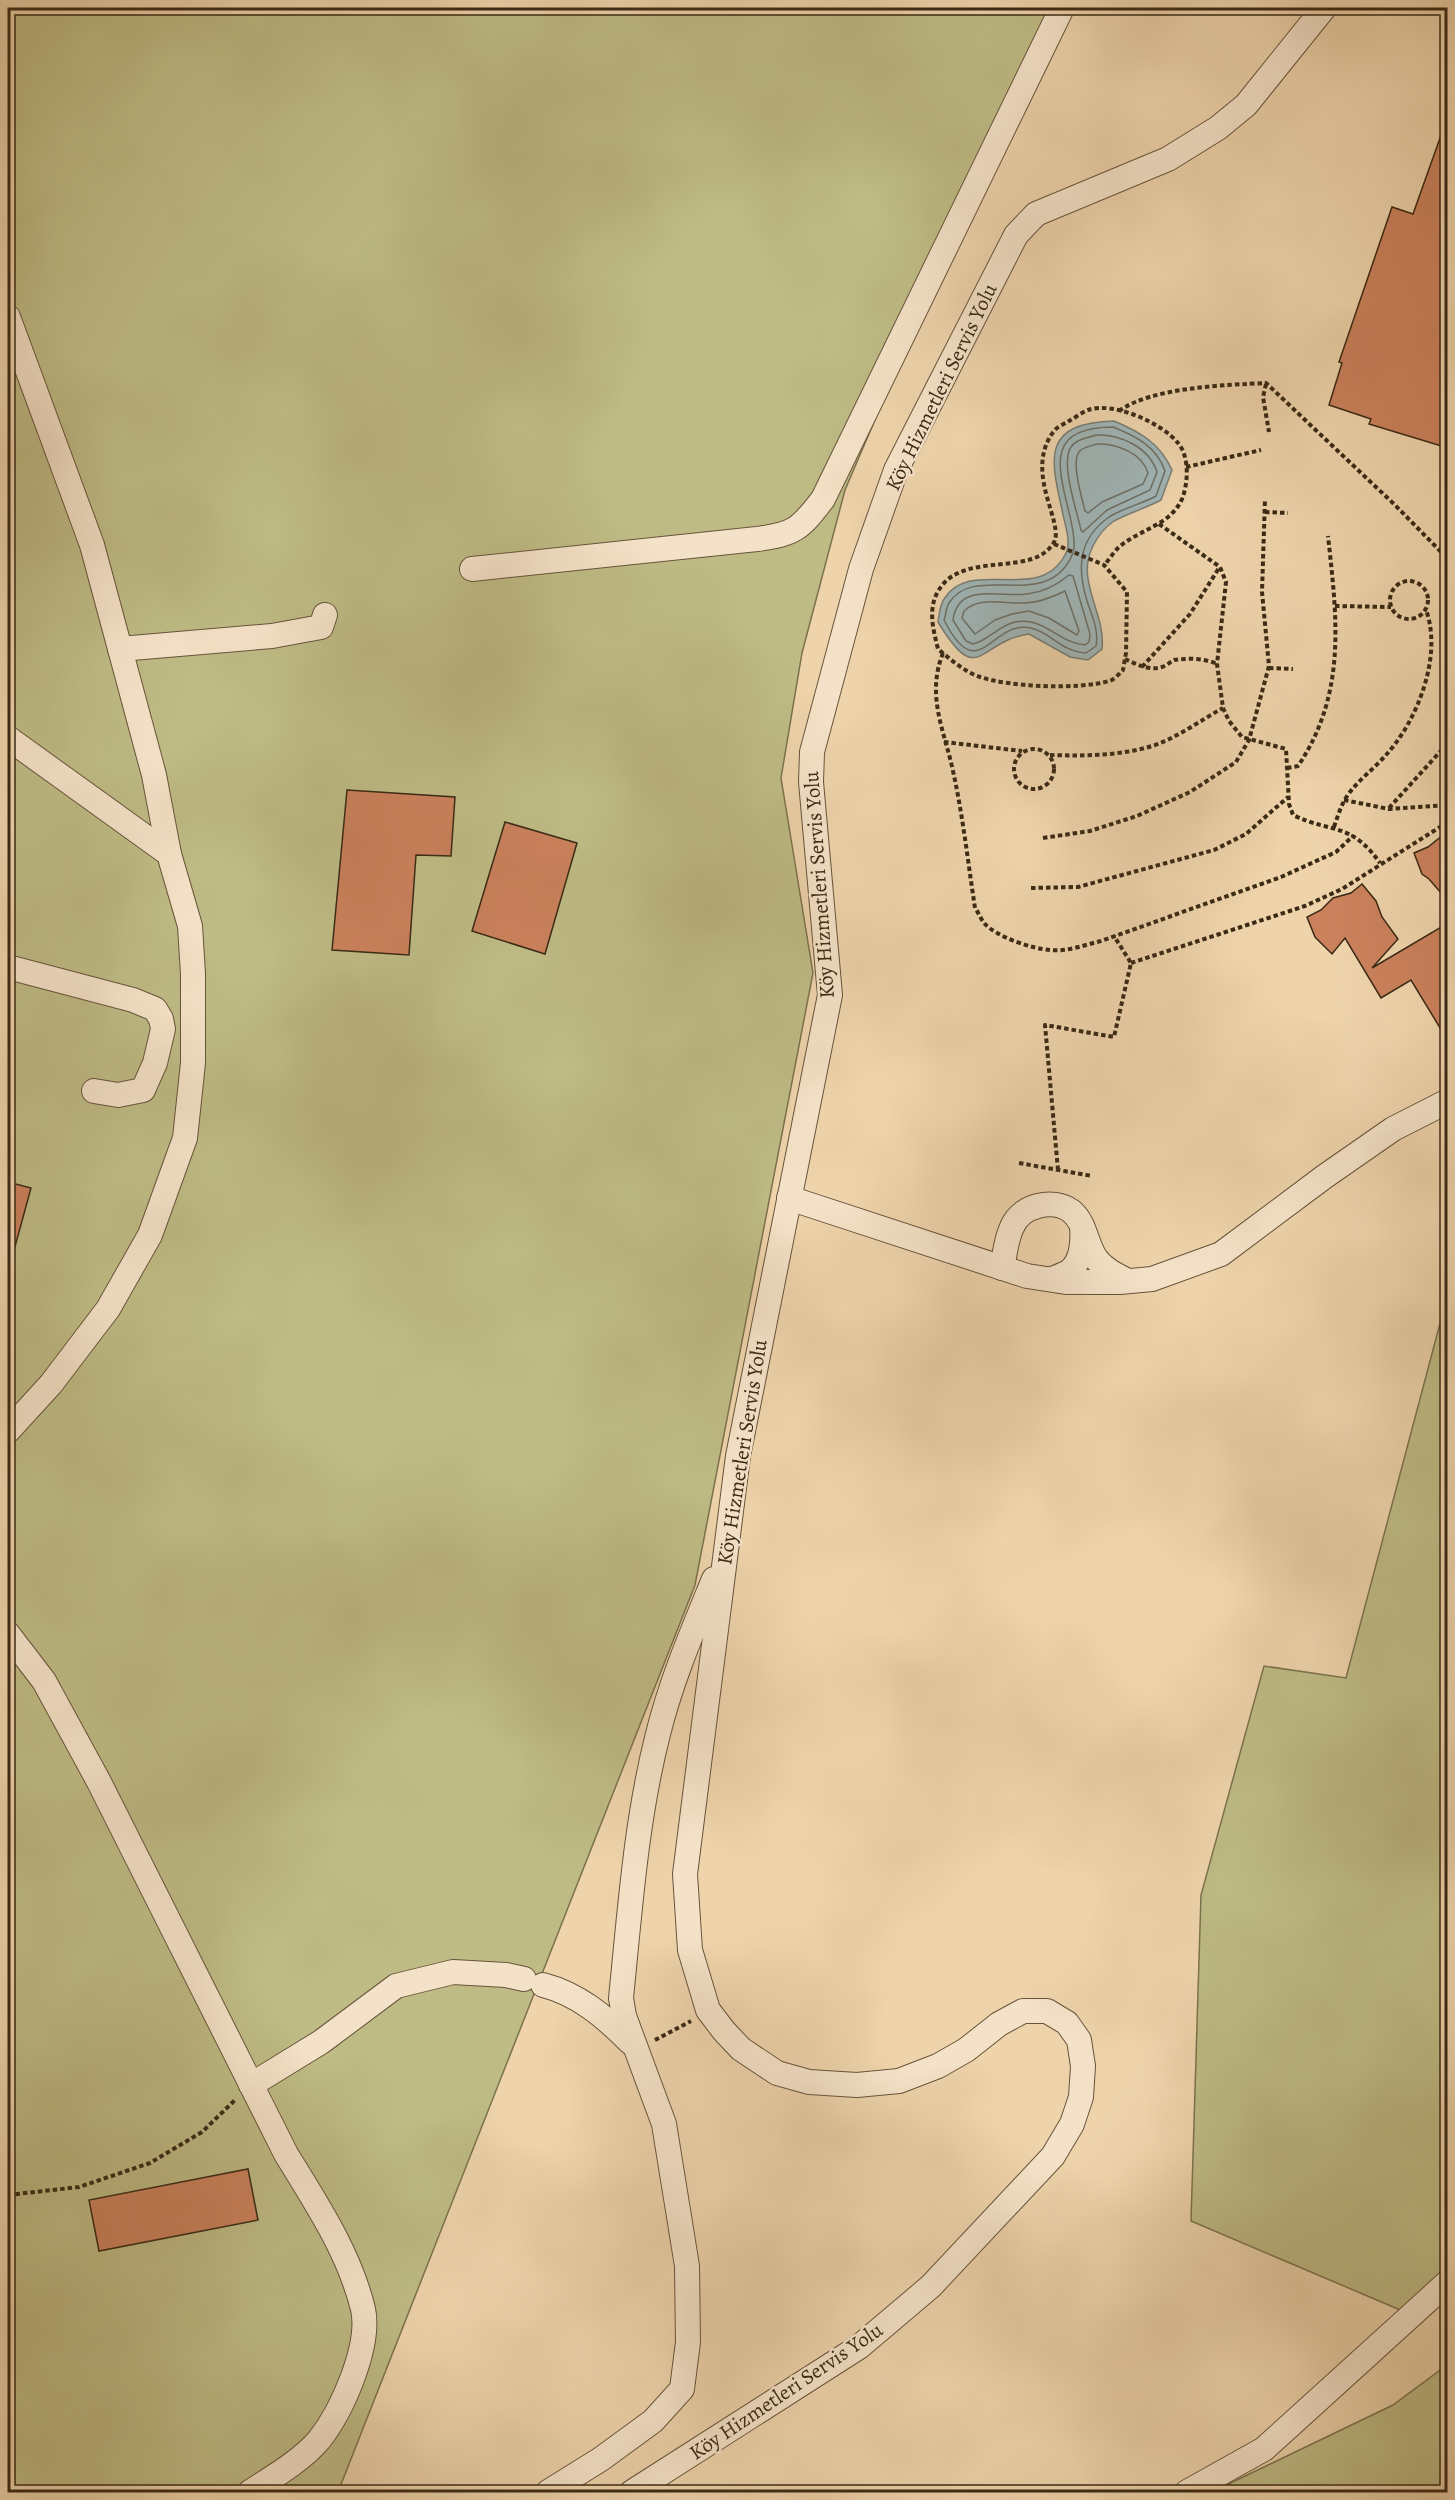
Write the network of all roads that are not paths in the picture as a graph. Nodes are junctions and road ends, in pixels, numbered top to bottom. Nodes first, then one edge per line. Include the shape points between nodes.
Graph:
1 (1062, 8) edge
2 (1324, 8) edge
3 (8, 317) edge
4 (472, 569) dead end
5 (325, 615) dead end
6 (120, 649) junction
7 (8, 738) edge
8 (169, 854) junction
9 (8, 967) edge
10 (94, 1091) dead end
11 (1448, 1101) edge
12 (789, 1198) junction
13 (1082, 1226) junction
14 (1002, 1268) junction
15 (1052, 1279) junction
16 (1128, 1281) junction
17 (8, 1431) edge
18 (726, 1552) junction
19 (8, 1634) edge
20 (634, 2046) junction
21 (251, 2085) junction
22 (1448, 2282) edge
23 (250, 2493) edge
24 (548, 2493) edge
25 (632, 2493) edge
26 (1187, 2493) edge

1 - 4 street via 823,499 806,522 785,535 757,539
2 - 12 street, Köy Hizmetleri Servis Yolu via 1246,105 1218,128 1168,159 1036,214 1016,236 896,470 861,569 812,752 811,783 830,995
3 - 6 street via 92,545
5 - 6 street via 321,627 272,636
6 - 8 street via 154,775
7 - 8 street
8 - 17 street via 190,926 193,974 193,1063 185,1138 150,1235 108,1309 51,1384
9 - 10 street via 155,1009 163,1029 143,1090 118,1095
11 - 16 street via 1393,1129 1221,1254 1152,1278
12 - 14 street
12 - 18 street, Köy Hizmetleri Servis Yolu via 738,1456
13 - 14 street via 1072,1212 1054,1203 1030,1207 1012,1225
13 - 15 street via 1082,1247 1071,1270
13 - 16 street via 1095,1257
14 - 15 street
15 - 16 street
18 - 20 street via 684,1650 658,1734 635,1854 621,1998
18 - 25 street, Köy Hizmetleri Servis Yolu via 685,1875 690,1950 708,2010 741,2049 777,2073 809,2082 857,2085 898,2080 938,2066 1023,2011 1047,2011 1067,2023 1079,2040 1083,2066 1081,2097 1072,2124 1053,2156 931,2286 859,2347
19 - 21 street via 44,1681 99,1782
20 - 21 street via 602,2014 561,1990 506,1975 453,1972 396,1986 321,2042
20 - 24 street via 664,2124 687,2266 688,2342 682,2389 653,2421
21 - 23 street via 348,2262 363,2311 361,2354 344,2400 318,2440 282,2472
22 - 26 street via 1264,2449

